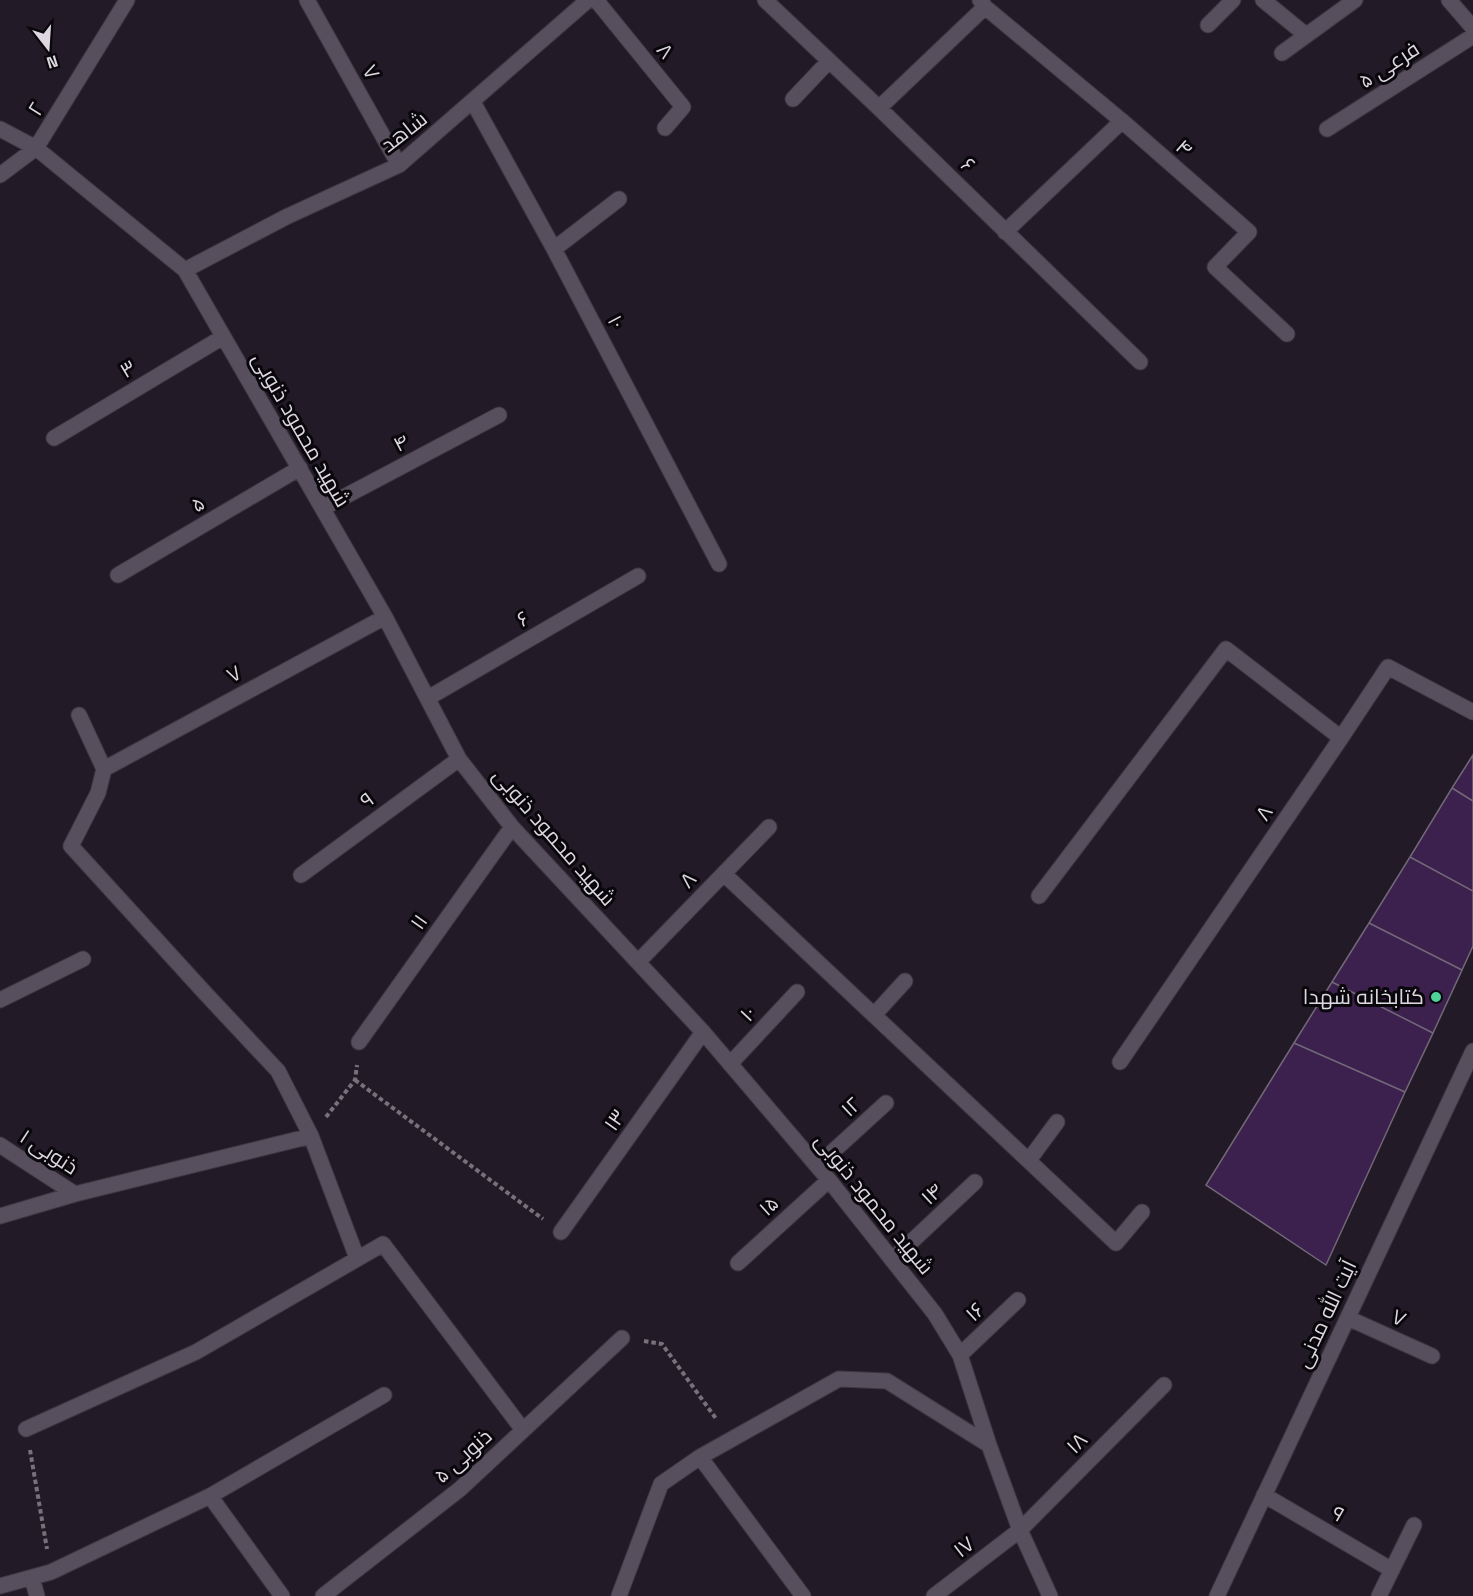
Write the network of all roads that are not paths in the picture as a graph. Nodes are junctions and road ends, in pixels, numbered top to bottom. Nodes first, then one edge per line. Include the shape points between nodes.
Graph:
1 (127, 0) edge
2 (307, 0) edge
3 (588, 0) edge
4 (596, 0) edge
5 (765, 0) edge
6 (1233, 0) edge
7 (1263, 0) edge
8 (1355, 0) edge
9 (1449, 0) edge
10 (983, 3) edge
11 (1208, 25) dead end
12 (1473, 28) edge
13 (1306, 35) junction
14 (1473, 36) edge
15 (1282, 53) dead end
16 (829, 61) junction
17 (793, 99) dead end
18 (472, 102) junction
19 (879, 108) junction
20 (1122, 121) junction
21 (665, 128) dead end
22 (0, 129) edge
23 (1327, 129) dead end
24 (36, 148) junction
25 (399, 165) junction
26 (0, 175) edge
27 (619, 199) dead end
28 (1005, 232) junction
29 (554, 249) junction
30 (185, 270) junction
31 (1287, 334) dead end
32 (223, 337) junction
33 (1140, 362) dead end
34 (499, 415) dead end
35 (54, 438) dead end
36 (300, 468) junction
37 (323, 508) junction
38 (719, 564) dead end
39 (118, 575) dead end
40 (638, 576) dead end
41 (386, 617) junction
42 (428, 698) junction
43 (1473, 712) edge
44 (79, 715) dead end
45 (1341, 738) junction
46 (459, 759) junction
47 (104, 770) junction
48 (512, 827) junction
49 (769, 827) dead end
50 (724, 874) junction
51 (301, 875) dead end
52 (1039, 896) dead end
53 (83, 958) dead end
54 (638, 962) junction
55 (905, 981) dead end
56 (797, 992) dead end
57 (0, 1000) edge
58 (874, 1015) junction
59 (703, 1032) junction
60 (359, 1042) road end
61 (1473, 1051) edge
62 (1120, 1062) dead end
63 (730, 1064) junction
64 (886, 1103) dead end
65 (1058, 1122) dead end
66 (311, 1136) junction
67 (0, 1144) edge
68 (1029, 1160) junction
69 (818, 1166) junction
70 (829, 1180) junction
71 (975, 1182) dead end
72 (75, 1194) junction
73 (1142, 1212) dead end
74 (0, 1216) edge
75 (561, 1232) road end
76 (357, 1258) junction
77 (892, 1260) junction
78 (738, 1263) dead end
79 (1018, 1300) dead end
80 (1348, 1318) junction
81 (622, 1338) road end
82 (960, 1355) junction
83 (1432, 1356) dead end
84 (1164, 1385) dead end
85 (384, 1395) dead end
86 (26, 1429) road end
87 (523, 1430) junction
88 (989, 1445) junction
89 (700, 1457) junction
90 (1264, 1495) junction
91 (210, 1496) junction
92 (1414, 1525) dead end
93 (1020, 1530) junction
94 (1392, 1569) junction
95 (32, 1578) junction
96 (0, 1586) edge
97 (37, 1596) edge
98 (282, 1596) edge
99 (323, 1596) edge
100 (619, 1596) edge
101 (803, 1596) edge
102 (934, 1596) edge
103 (1050, 1596) edge
104 (1217, 1596) edge
105 (1378, 1596) edge

1 - 24 street, ۲
2 - 25 street, ۷
3 - 18 street, شاهد
4 - 21 street, ۸ via 683,107
5 - 16 street, ۶
6 - 11 street
7 - 13 street
8 - 13 street
9 - 12 street
10 - 19 street
10 - 20 street, ۴
13 - 15 street
14 - 23 street, فرعی ۵
16 - 17 street
16 - 19 street, ۶
18 - 25 street, شاهد
18 - 29 street, ۱۰
19 - 28 street, ۶
20 - 28 street
20 - 31 street, ۴ via 1249,232 1215,267
22 - 24 street, شهید محمود ذنوبی
24 - 26 street
24 - 30 street, شهید محمود ذنوبی
25 - 30 street, شاهد via 286,217
27 - 29 street
28 - 33 street, ۶
29 - 38 street, ۱۰
30 - 32 street, شهید محمود ذنوبی
32 - 35 street, ۳
32 - 36 street, شهید محمود ذنوبی
34 - 37 street, ۴
36 - 37 street, شهید محمود ذنوبی
36 - 39 street, ۵
37 - 41 street, شهید محمود ذنوبی
40 - 42 street, ۶
41 - 42 street, شهید محمود ذنوبی
41 - 47 street, ۷
42 - 46 street, شهید محمود ذنوبی
43 - 45 street, ۸ via 1388,667
44 - 47 street
45 - 52 street via 1226,649
45 - 62 street, ۸
46 - 48 street, شهید محمود ذنوبی
46 - 51 street, ۹
47 - 66 street via 98,793 71,846 278,1071
48 - 54 street, شهید محمود ذنوبی
48 - 60 street, ۱۱
49 - 50 street, ۸
50 - 54 street, ۸
50 - 58 street
53 - 57 street
54 - 59 street, شهید محمود ذنوبی
55 - 58 street
56 - 63 street, ۱۰
58 - 68 street
59 - 63 street, شهید محمود ذنوبی
59 - 75 street, ۱۳
61 - 80 street, آیت الله مدنی
63 - 69 street, شهید محمود ذنوبی
64 - 69 street, ۱۲
65 - 68 street
66 - 72 street
66 - 76 street
67 - 72 street, ذنوبی ۱
68 - 73 street via 1116,1242
69 - 70 street, شهید محمود ذنوبی
70 - 77 street, شهید محمود ذنوبی
70 - 78 street, ۱۵
71 - 77 street, ۱۴
72 - 74 street
76 - 86 street via 196,1352
76 - 87 street via 382,1245
77 - 82 street, شهید محمود ذنوبی via 935,1314
79 - 82 street, ۱۶
80 - 83 street, ۷
80 - 90 street, آیت الله مدنی
81 - 87 street, ذنوبی ۵
82 - 88 street, شهید محمود ذنوبی
84 - 93 street, ۱۸
85 - 91 street
87 - 99 street, ذنوبی ۵ via 460,1489
88 - 89 street via 887,1381 839,1379
88 - 93 street, شهید محمود ذنوبی
89 - 100 street via 661,1484
89 - 101 street
90 - 94 street, ۹
90 - 104 street, آیت الله مدنی
91 - 95 street
91 - 98 street
92 - 94 street
93 - 102 street, ۱۷
93 - 103 street, شهید محمود ذنوبی
94 - 105 street
95 - 96 street
95 - 97 street

